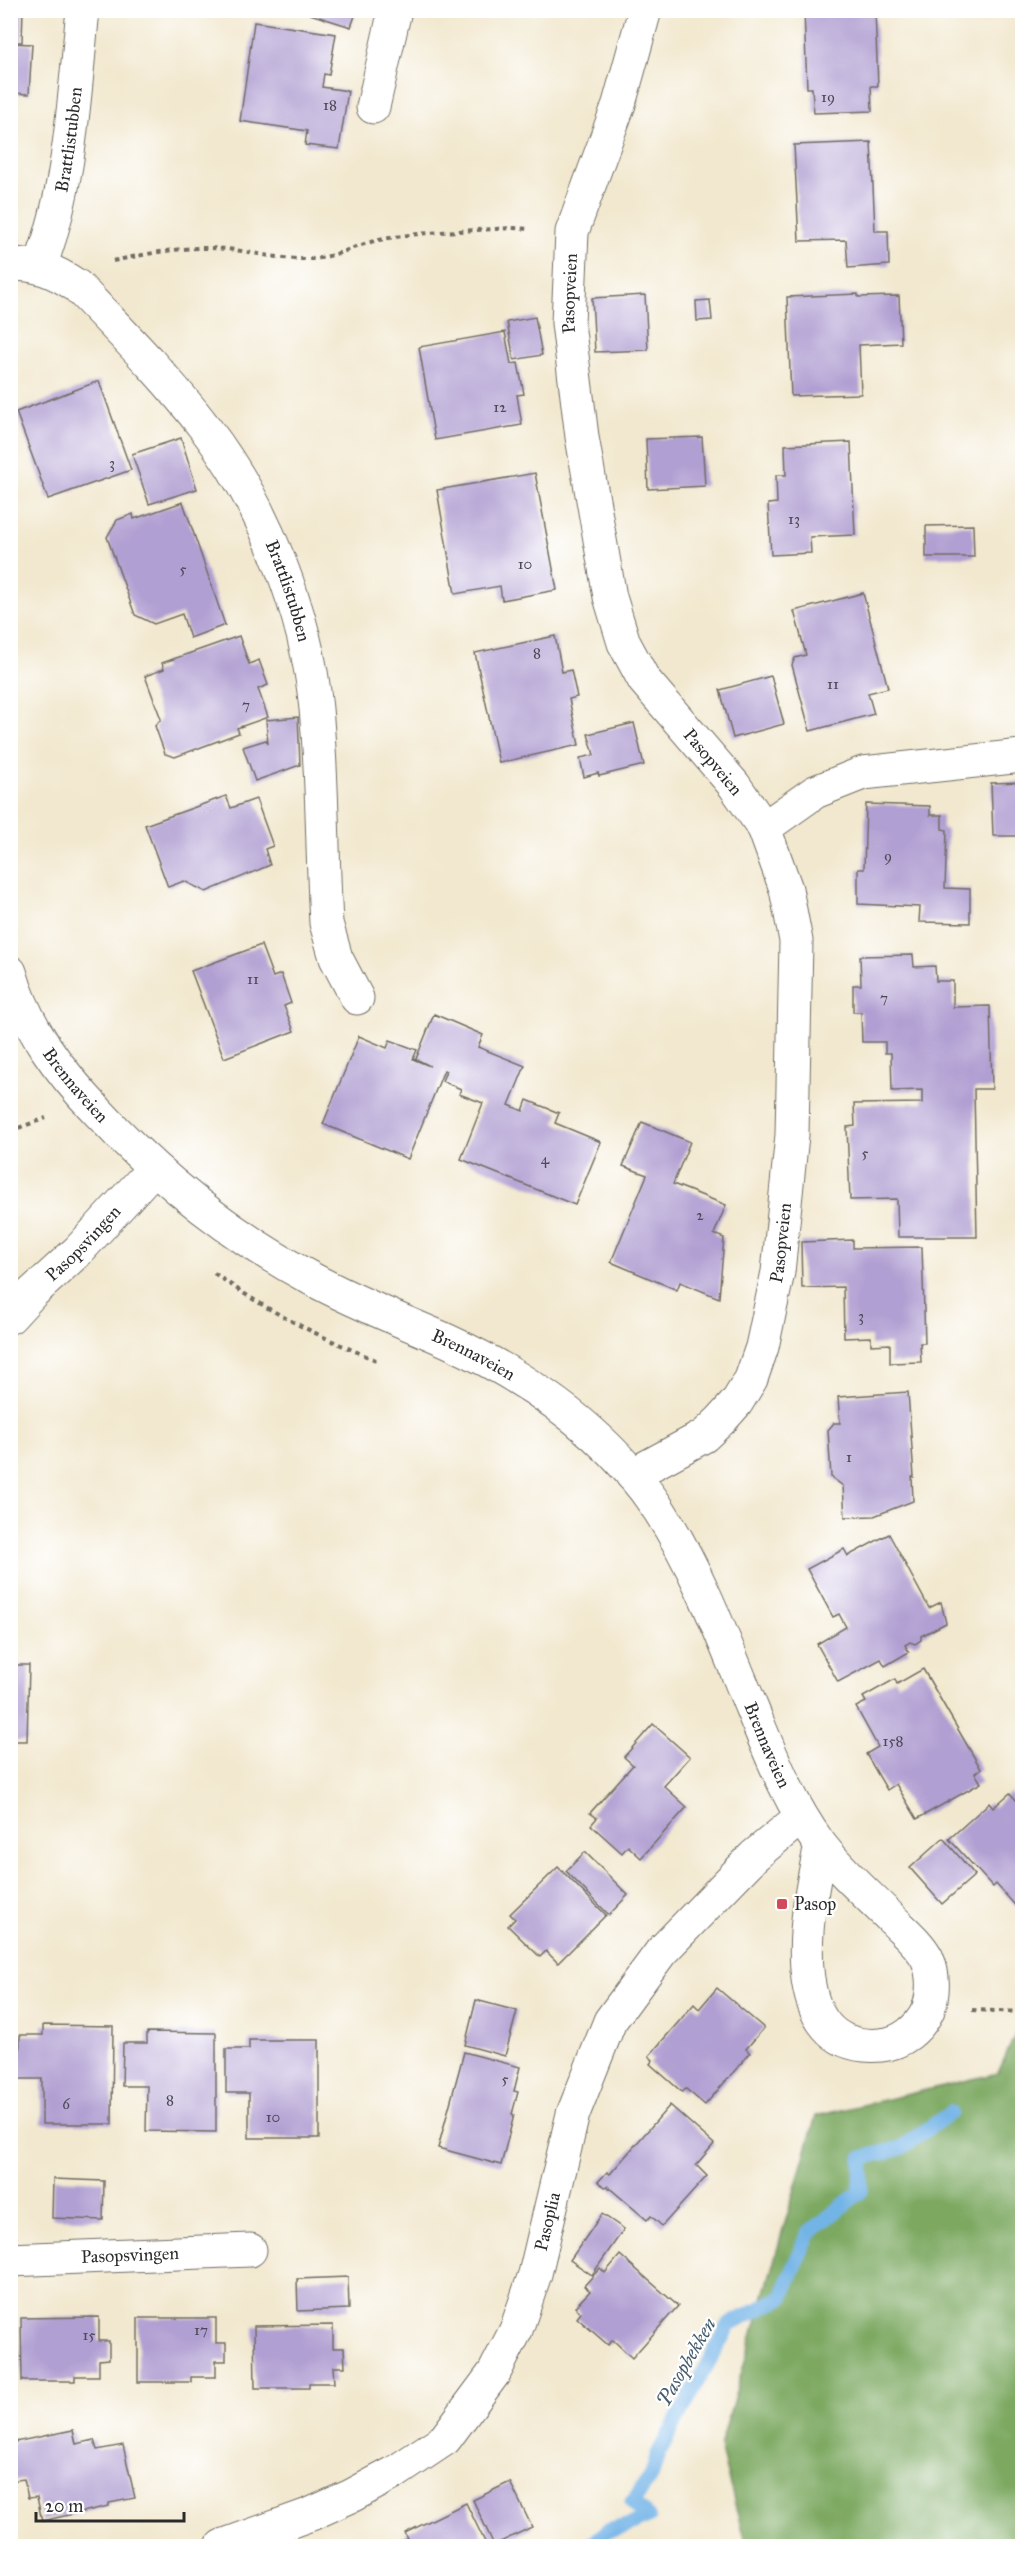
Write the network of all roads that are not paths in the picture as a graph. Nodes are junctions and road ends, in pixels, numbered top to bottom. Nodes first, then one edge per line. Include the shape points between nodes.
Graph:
1 (83, 10) edge
2 (395, 10) edge
3 (645, 10) edge
4 (374, 107) dead end
5 (36, 268) edge
6 (1023, 756) edge
7 (764, 828) junction
8 (10, 972) edge
9 (357, 998) dead end
10 (154, 1168) junction
11 (10, 1317) edge
12 (632, 1475) junction
13 (801, 1817) junction
14 (821, 1846) junction
15 (250, 2250) dead end
16 (10, 2260) edge
17 (222, 2547) edge

1 - 5 street, Brattlistubben via 70,132 53,232
2 - 4 street
3 - 7 street, Pasopveien via 619,104 572,232 568,323 582,436 610,597 624,643 644,680 734,785
5 - 9 street, Brattlistubben via 77,286 206,429 263,524 286,581 304,644 316,707 326,923 336,958
6 - 7 street via 863,773 815,792
7 - 12 street, Pasopveien via 786,889 796,941 792,1135 770,1316 752,1379 737,1402 704,1436
8 - 10 street, Brennaveien via 31,1024 67,1077
10 - 11 street, Pasopsvingen via 78,1251
10 - 12 street, Brennaveien via 214,1218 273,1257 356,1302 485,1359 550,1399 603,1444
12 - 13 street, Brennaveien via 676,1538 698,1580 776,1768
13 - 14 street, Brennaveien
13 - 17 street, Pasoplia via 739,1871 661,1952 610,2021 573,2115 535,2274 516,2330 494,2373 445,2439 360,2492
14 - 14 street, Brennaveien via 811,1888 806,1965 816,2011 827,2028 848,2042 868,2046 894,2043 912,2032 929,2008 933,1994 927,1959 914,1940
15 - 16 street, Pasopsvingen

